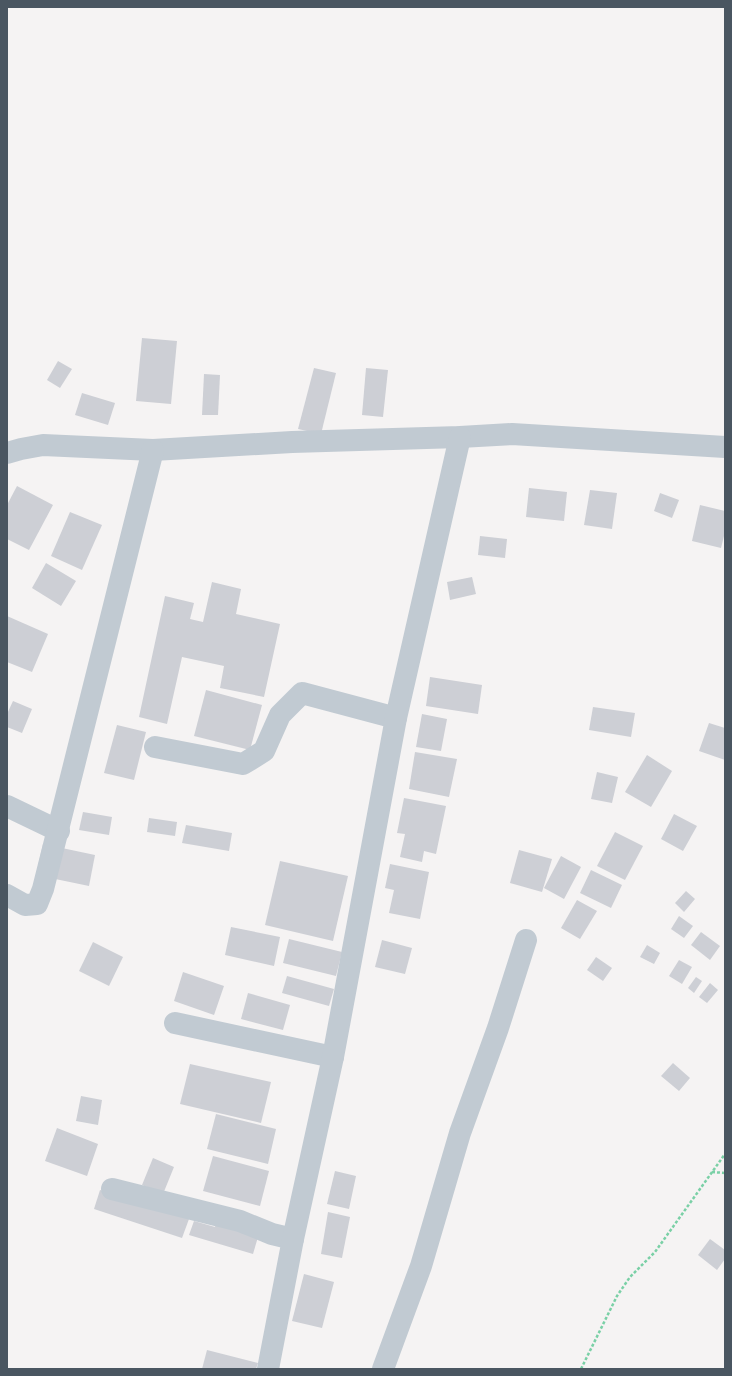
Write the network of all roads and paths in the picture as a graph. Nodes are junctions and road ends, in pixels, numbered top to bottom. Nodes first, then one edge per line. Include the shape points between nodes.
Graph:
1 (460, 437) junction
2 (725, 447) edge
3 (152, 450) junction
4 (7, 453) edge
5 (396, 718) junction
6 (155, 748) dead end
7 (7, 806) edge
8 (59, 830) junction
9 (7, 895) edge
10 (526, 940) dead end
11 (175, 1023) dead end
12 (333, 1057) junction
13 (725, 1154) edge
14 (712, 1172) junction
15 (725, 1173) edge
16 (112, 1188) dead end
17 (293, 1239) junction
18 (268, 1369) edge
19 (383, 1369) edge
20 (581, 1369) edge

1 - 2 street via 512,434
1 - 3 street via 292,442
1 - 5 street
3 - 4 street via 43,445
3 - 8 street
5 - 6 street via 302,693 280,715 264,751 243,764
5 - 12 street
7 - 8 street
8 - 9 street via 37,904 25,905
10 - 19 street via 498,1028 460,1132 421,1266
11 - 12 street
12 - 17 street
13 - 14 path
14 - 15 path
14 - 20 path via 656,1252 630,1277 617,1296
16 - 17 street via 240,1221 272,1234
17 - 18 street

